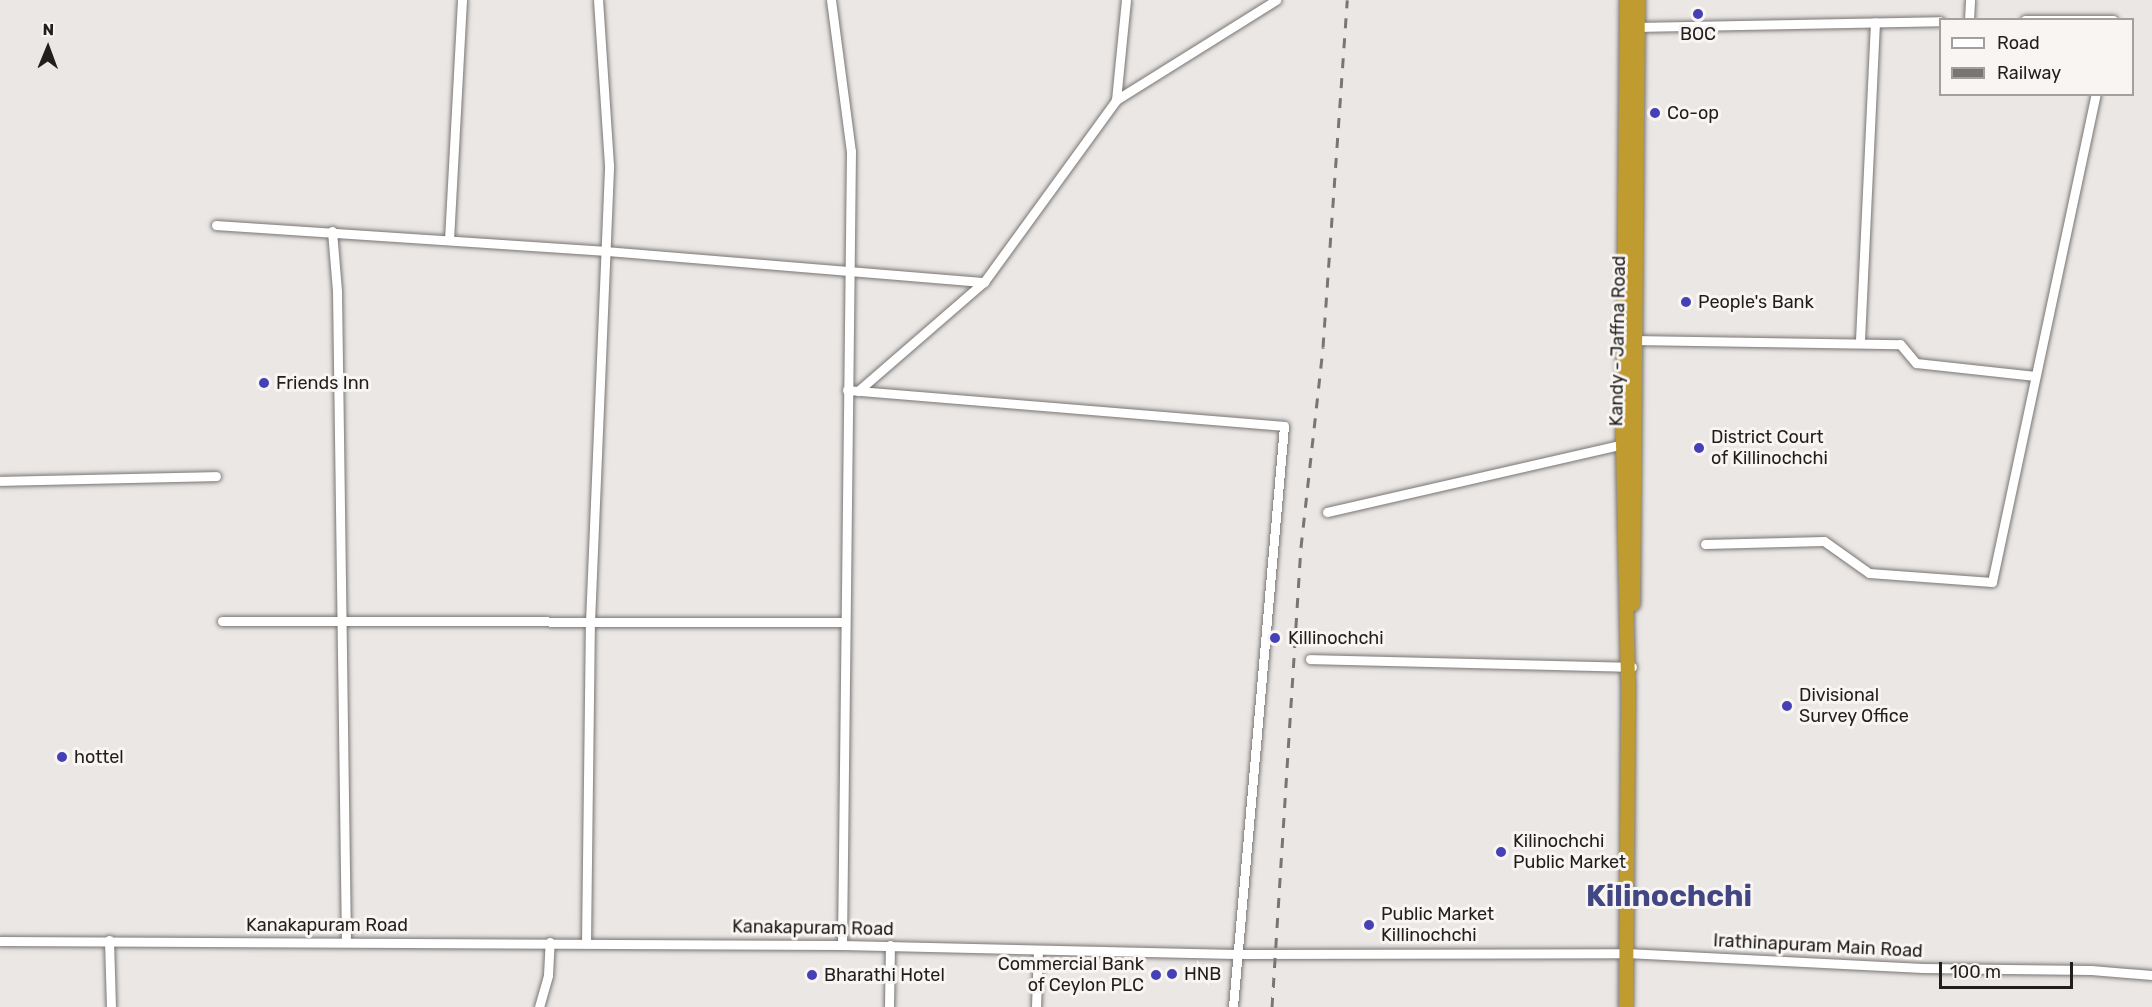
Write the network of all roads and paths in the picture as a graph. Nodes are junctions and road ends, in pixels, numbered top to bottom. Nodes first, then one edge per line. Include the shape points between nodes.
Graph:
1 (462, 0) edge
2 (598, 0) edge
3 (831, 0) edge
4 (1126, 0) edge
5 (1276, 0) edge
6 (1627, 0) edge
7 (1638, 0) edge
8 (1970, 0) edge
9 (1969, 18) edge
10 (1939, 21) edge
11 (1875, 22) junction
12 (1632, 27) junction
13 (2096, 96) edge
14 (1116, 100) junction
15 (216, 225) dead end
16 (332, 231) junction
17 (449, 240) junction
18 (606, 251) junction
19 (848, 274) junction
20 (984, 282) junction
21 (1630, 340) junction
22 (1860, 340) junction
23 (2035, 376) junction
24 (847, 390) junction
25 (858, 391) junction
26 (1623, 444) junction
27 (216, 476) dead end
28 (0, 481) edge
29 (1327, 512) dead end
30 (1705, 544) dead end
31 (222, 621) dead end
32 (342, 622) junction
33 (590, 622) junction
34 (845, 622) junction
35 (1310, 659) dead end
36 (1628, 667) junction
37 (109, 939) junction
38 (0, 941) edge
39 (346, 942) junction
40 (550, 942) junction
41 (586, 943) junction
42 (842, 945) junction
43 (890, 945) junction
44 (1038, 950) junction
45 (1626, 953) junction
46 (1236, 954) junction
47 (2152, 975) edge
48 (111, 1007) edge
49 (539, 1007) edge
50 (889, 1007) edge
51 (1036, 1007) edge
52 (1233, 1007) edge
53 (1626, 1007) edge

1 - 17 street
2 - 18 street via 609,165
3 - 19 street via 851,151
4 - 14 street
5 - 14 street
6 - 12 highway, Kandy - Jaffna Road
7 - 12 highway, Kandy - Jaffna Road
8 - 9 street
10 - 11 street
11 - 12 street
11 - 22 street
12 - 21 highway, Kandy - Jaffna Road
13 - 23 street
14 - 20 street
15 - 16 street
16 - 17 street
16 - 32 street via 337,291
17 - 18 street
18 - 19 street
18 - 33 street
19 - 20 street
19 - 24 street
20 - 25 street
21 - 22 street
21 - 26 highway, Kandy - Jaffna Road
21 - 36 highway, Kandy - Jaffna Road
22 - 23 street via 1900,344 1916,363
23 - 30 street via 1992,582 1869,573 1824,541
24 - 25 street
24 - 34 street
25 - 46 street via 1284,426
26 - 29 street
26 - 36 highway, Kandy - Jaffna Road
27 - 28 street
31 - 32 street
32 - 33 street
32 - 39 street
33 - 34 street
33 - 41 street
34 - 42 street
35 - 36 street
36 - 45 highway, Kandy - Jaffna Road
37 - 38 street, Kanakapuram Road
37 - 39 street, Kanakapuram Road
37 - 48 street
39 - 40 street, Kanakapuram Road
40 - 41 street, Kanakapuram Road
40 - 49 street
41 - 42 street, Kanakapuram Road
42 - 43 street, Kanakapuram Road
43 - 44 street, Kanakapuram Road
43 - 50 street
44 - 46 street, Kanakapuram Road
44 - 51 street
45 - 46 street, Kanakapuram Road
45 - 47 street, Irathinapuram Main Road
45 - 53 highway, Kandy - Jaffna Road
46 - 52 street

